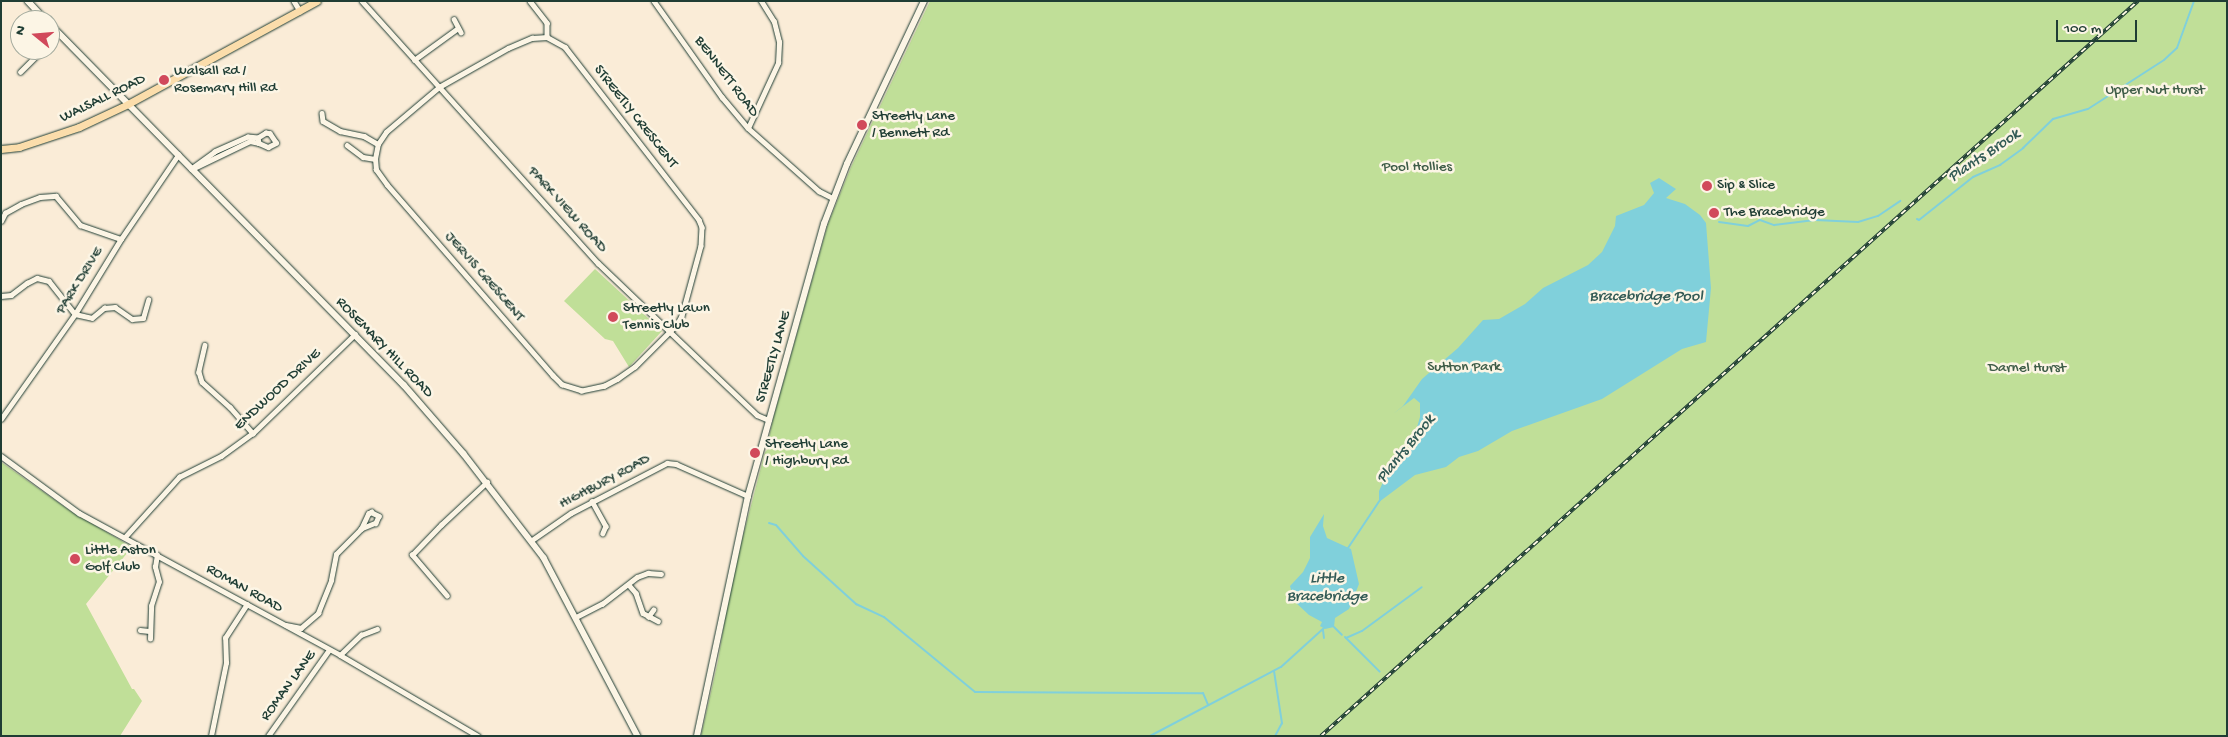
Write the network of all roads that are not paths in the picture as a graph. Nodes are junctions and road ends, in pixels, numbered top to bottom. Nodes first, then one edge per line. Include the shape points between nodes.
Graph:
1 (294, 1) edge
2 (318, 1) edge
3 (362, 1) edge
4 (530, 1) edge
5 (654, 1) edge
6 (762, 1) edge
7 (924, 1) edge
8 (300, 11) junction
9 (454, 19) dead end
10 (60, 35) edge
11 (546, 38) junction
12 (32, 60) edge
13 (414, 60) junction
14 (20, 72) dead end
15 (439, 87) junction
16 (128, 104) junction
17 (322, 112) dead end
18 (323, 121) junction
19 (315, 123) dead end
20 (748, 128) junction
21 (258, 138) junction
22 (259, 143) junction
23 (378, 144) junction
24 (347, 145) dead end
25 (1, 149) edge
26 (178, 155) junction
27 (375, 159) junction
28 (192, 169) junction
29 (832, 198) junction
30 (1, 221) edge
31 (121, 239) junction
32 (1, 296) edge
33 (148, 300) dead end
34 (75, 314) junction
35 (670, 332) junction
36 (354, 334) junction
37 (205, 345) dead end
38 (201, 360) junction
39 (208, 362) dead end
40 (1, 419) edge
41 (769, 420) junction
42 (253, 433) junction
43 (1, 456) edge
44 (487, 482) junction
45 (748, 496) junction
46 (592, 501) junction
47 (362, 529) dead end
48 (603, 533) dead end
49 (125, 537) junction
50 (532, 540) junction
51 (157, 555) junction
52 (655, 568) dead end
53 (654, 573) junction
54 (661, 574) dead end
55 (629, 585) junction
56 (447, 596) dead end
57 (247, 604) junction
58 (653, 610) dead end
59 (576, 617) junction
60 (648, 617) junction
61 (658, 621) dead end
62 (282, 624) junction
63 (376, 629) dead end
64 (140, 630) dead end
65 (149, 631) junction
66 (150, 638) dead end
67 (329, 650) junction
68 (340, 655) junction
69 (211, 736) edge
70 (268, 736) edge
71 (478, 736) edge
72 (638, 736) edge
73 (697, 736) edge

1 - 8 street
2 - 8 main road, WALSALL ROAD
3 - 13 street, PARK VIEW ROAD
4 - 11 street via 547,23
5 - 20 street, BENNETT ROAD
6 - 20 street via 774,22 779,42 778,63
7 - 29 main road, STREETLY LANE
8 - 16 main road, WALSALL ROAD
9 - 13 street via 459,30
10 - 16 main road, ROSEMARY HILL ROAD
11 - 15 street via 532,38 508,48
11 - 35 street, STREETLY CRESCENT via 565,47 702,227 701,246 682,316
12 - 14 street
13 - 15 street, PARK VIEW ROAD
15 - 23 street via 386,132
15 - 35 street, PARK VIEW ROAD via 598,263
16 - 25 main road, WALSALL ROAD via 57,136
16 - 26 main road, ROSEMARY HILL ROAD
17 - 18 street
18 - 19 street
18 - 23 street via 343,133 364,136
20 - 29 street, BENNETT ROAD via 819,191
21 - 22 street
21 - 22 street via 270,134 276,143 268,147
21 - 28 street via 248,137 215,152
22 - 28 street via 244,143
23 - 27 street
24 - 27 street via 363,157
26 - 28 main road, ROSEMARY HILL ROAD
26 - 31 street, PARK DRIVE
27 - 35 street, JERVIS CRESCENT via 376,170 383,180 562,385 582,392 611,382 635,367
28 - 36 main road, ROSEMARY HILL ROAD
29 - 41 main road, STREETLY LANE
30 - 31 street via 5,214 21,204 40,197 56,196 80,225
31 - 34 street, PARK DRIVE
32 - 34 street via 11,295 37,278 49,281
33 - 34 street via 143,318 132,319 116,307 104,308 92,318
34 - 40 street, PARK DRIVE
35 - 41 street, PARK VIEW ROAD via 757,415
36 - 42 street, ENDWOOD DRIVE
36 - 44 main road, ROSEMARY HILL ROAD via 404,385
37 - 38 street
38 - 39 street
38 - 42 street via 199,372 202,382
41 - 45 main road, STREETLY LANE
42 - 49 street, ENDWOOD DRIVE via 220,456 180,477
43 - 49 street, ROMAN ROAD via 79,513
44 - 50 main road, ROSEMARY HILL ROAD
44 - 56 street via 412,555
45 - 46 street, HIGHBURY ROAD via 676,464 666,463
45 - 73 main road, STREETLY LANE
46 - 48 street via 606,526
46 - 50 street, HIGHBURY ROAD
47 - 62 street via 336,554 331,580 318,613 301,628
49 - 51 street, ROMAN ROAD
50 - 59 main road, ROSEMARY HILL ROAD
51 - 57 street, ROMAN ROAD
51 - 65 street via 158,582 151,606
52 - 53 street
53 - 54 street
53 - 55 street via 637,577
55 - 59 street
55 - 60 street
57 - 62 street, ROMAN ROAD
57 - 69 street via 225,638 226,663
58 - 60 street
59 - 72 main road, ROSEMARY HILL ROAD
60 - 61 street
62 - 67 street, ROMAN ROAD
63 - 68 street via 361,634
64 - 65 street
65 - 66 street
67 - 68 street, ROMAN ROAD
67 - 70 street, ROMAN LANE
68 - 71 street, ROMAN ROAD

